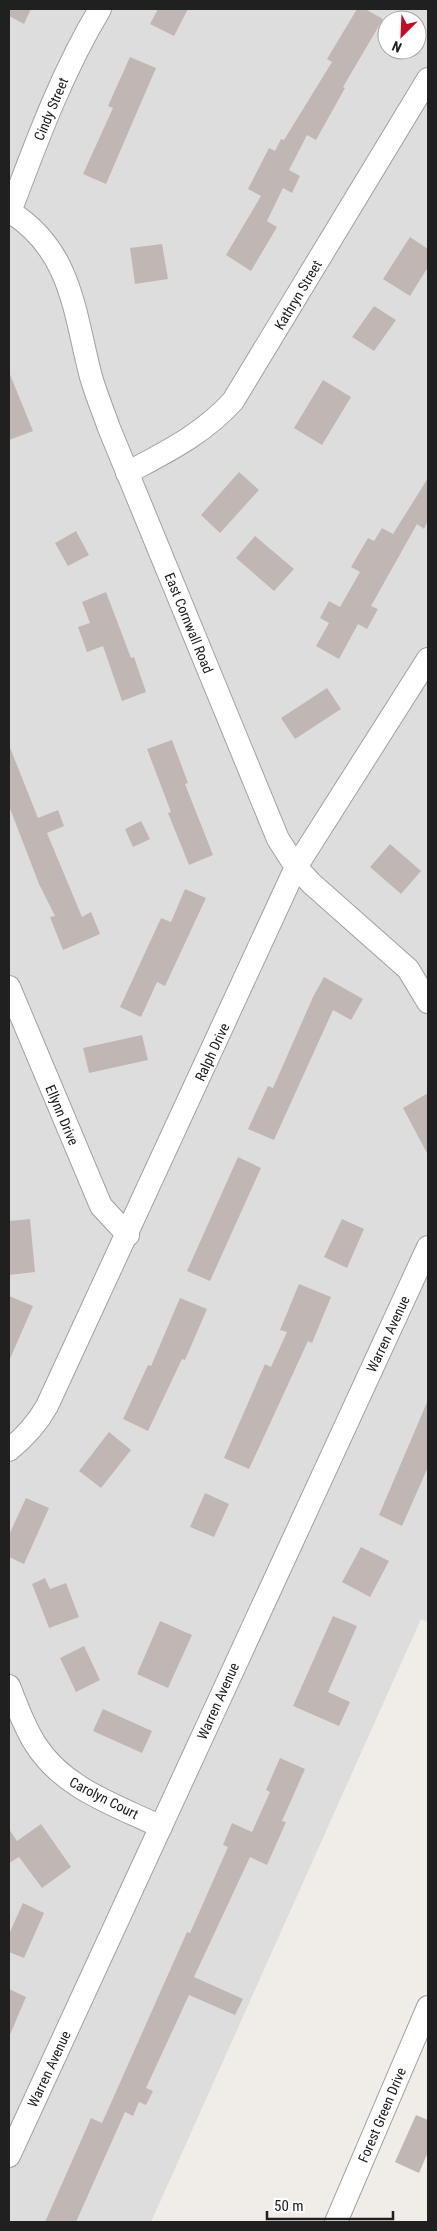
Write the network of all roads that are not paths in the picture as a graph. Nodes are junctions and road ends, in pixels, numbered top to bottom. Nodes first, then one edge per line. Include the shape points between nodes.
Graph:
1 (100, 9) edge
2 (428, 79) edge
3 (9, 212) edge
4 (127, 473) junction
5 (428, 659) edge
6 (296, 867) junction
7 (9, 987) edge
8 (428, 1002) edge
9 (128, 1235) junction
10 (428, 1247) edge
11 (9, 1450) edge
12 (9, 1686) edge
13 (161, 1827) junction
14 (428, 2007) edge
15 (9, 2156) edge
16 (336, 2222) edge

1 - 3 street, Cindy Street via 56,95
2 - 4 street, Kathryn Street via 233,401 196,435
3 - 4 street, East Cornwall Road via 43,240 62,269 92,379
4 - 6 street, East Cornwall Road via 278,838
5 - 6 street, Ralph Drive
6 - 8 street, East Cornwall Road via 408,969
6 - 9 street, Ralph Drive
7 - 9 street, Ellynn Drive via 101,1206
9 - 11 street, Ralph Drive via 48,1406 31,1430
10 - 13 street, Warren Avenue
12 - 13 street, Carolyn Court via 36,1746 63,1776 82,1789
13 - 15 street, Warren Avenue
14 - 16 street, Forest Green Drive

